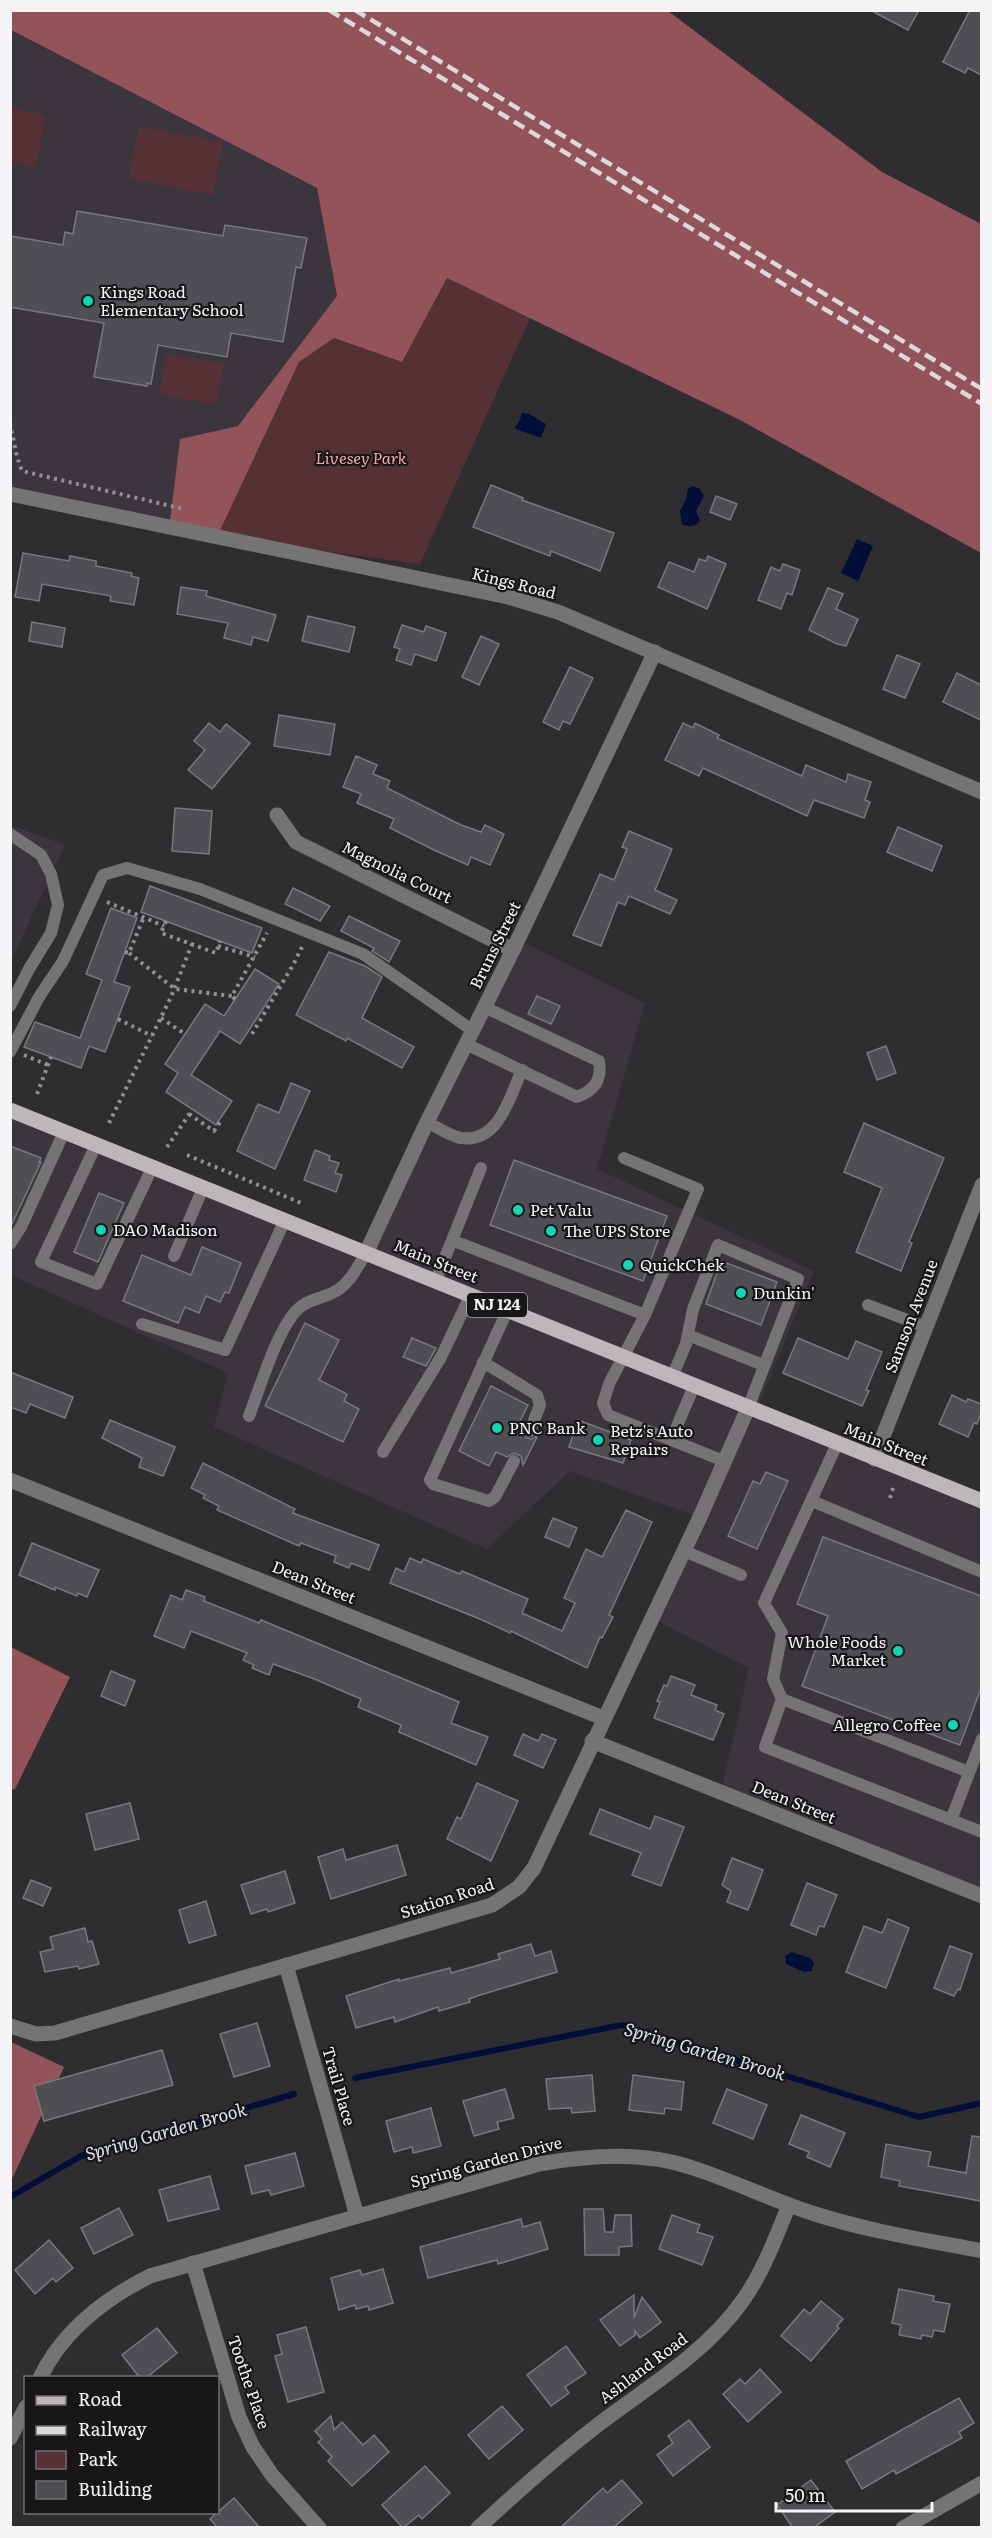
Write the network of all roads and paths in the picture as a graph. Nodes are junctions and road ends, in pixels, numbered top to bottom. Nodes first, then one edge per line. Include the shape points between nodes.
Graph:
1 (10, 423) edge
2 (10, 494) edge
3 (184, 509) dead end
4 (655, 652) junction
5 (981, 792) edge
6 (277, 815) dead end
7 (10, 834) edge
8 (93, 896) junction
9 (143, 919) junction
10 (274, 919) junction
11 (308, 932) junction
12 (192, 944) junction
13 (513, 950) junction
14 (255, 957) junction
15 (175, 989) junction
16 (10, 1006) edge
17 (484, 1007) junction
18 (161, 1018) junction
19 (118, 1019) dead end
20 (185, 1034) dead end
21 (252, 1034) dead end
22 (152, 1036) junction
23 (469, 1037) junction
24 (11, 1051) edge
25 (51, 1057) dead end
26 (48, 1065) junction
27 (522, 1070) junction
28 (37, 1094) dead end
29 (10, 1110) edge
30 (220, 1122) dead end
31 (427, 1122) junction
32 (109, 1123) dead end
33 (64, 1132) junction
34 (96, 1145) junction
35 (167, 1147) dead end
36 (187, 1155) dead end
37 (624, 1158) dead end
38 (153, 1166) junction
39 (482, 1168) dead end
40 (981, 1185) edge
41 (203, 1188) junction
42 (301, 1203) dead end
43 (285, 1220) junction
44 (454, 1240) junction
45 (10, 1244) edge
46 (366, 1253) junction
47 (174, 1256) dead end
48 (436, 1281) junction
49 (471, 1294) junction
50 (868, 1305) dead end
51 (508, 1310) junction
52 (645, 1315) junction
53 (142, 1324) dead end
54 (926, 1327) junction
55 (688, 1335) junction
56 (622, 1357) junction
57 (483, 1362) junction
58 (763, 1365) junction
59 (672, 1377) junction
60 (694, 1386) junction
61 (748, 1408) junction
62 (249, 1416) dead end
63 (530, 1431) dead end
64 (671, 1440) junction
65 (837, 1444) junction
66 (383, 1452) dead end
67 (874, 1459) junction
68 (514, 1461) dead end
69 (724, 1461) junction
70 (10, 1480) edge
71 (893, 1488) dead end
72 (890, 1498) dead end
73 (812, 1501) junction
74 (981, 1502) edge
75 (684, 1551) junction
76 (981, 1572) edge
77 (741, 1575) dead end
78 (782, 1699) junction
79 (603, 1718) junction
80 (981, 1739) edge
81 (592, 1741) junction
82 (969, 1773) junction
83 (951, 1820) junction
84 (981, 1832) edge
85 (981, 1896) edge
86 (286, 1965) junction
87 (10, 2026) edge
88 (789, 2205) junction
89 (357, 2216) junction
90 (981, 2251) edge
91 (193, 2263) junction
92 (41, 2376) edge
93 (24, 2411) edge
94 (10, 2438) edge
95 (981, 2483) edge
96 (318, 2528) edge
97 (478, 2528) edge
98 (903, 2528) edge

1 - 3 path via 22,471
2 - 4 street, Kings Road via 508,597 558,612
4 - 5 street, Kings Road
4 - 13 street, Bruns Street
6 - 13 street, Magnolia Court via 296,842
7 - 16 lane via 40,855 51,874 58,905 51,933
8 - 9 path
8 - 10 lane via 103,875 127,868 200,890
8 - 24 lane via 63,961
9 - 12 path via 165,923 161,933
9 - 15 path via 127,952
10 - 11 lane
10 - 14 path
11 - 21 path
11 - 23 lane via 363,954
12 - 14 path via 216,953 219,944
12 - 15 path
13 - 17 street, Bruns Street
14 - 15 path via 233,998
15 - 18 path
17 - 23 street, Bruns Street
17 - 27 lane via 599,1060 601,1073 597,1085 577,1097
18 - 20 path
18 - 22 path
19 - 22 path
22 - 32 path
23 - 27 lane
23 - 31 street, Bruns Street
24 - 26 path
25 - 26 path
26 - 28 path
27 - 31 lane via 495,1128 472,1138 460,1138
29 - 33 main road, Main Street / NJ 124
30 - 35 path via 214,1131 191,1112
31 - 46 street, Bruns Street
33 - 34 main road, Main Street / NJ 124
33 - 45 lane
34 - 38 main road, Main Street / NJ 124
34 - 38 lane via 41,1262 97,1284
36 - 42 path
37 - 52 lane via 698,1189
38 - 41 main road, Main Street / NJ 124
39 - 44 lane
40 - 54 street, Samson Avenue
41 - 43 main road, Main Street / NJ 124
41 - 47 lane
43 - 46 main road, Main Street / NJ 124
43 - 53 lane via 225,1350
44 - 48 lane
44 - 52 lane
46 - 48 main road, Main Street / NJ 124
46 - 62 lane via 336,1292 309,1301 290,1318
48 - 49 main road, Main Street / NJ 124
49 - 51 main road, Main Street / NJ 124
49 - 66 lane via 441,1357
50 - 54 lane
51 - 56 main road, Main Street / NJ 124
51 - 57 lane
52 - 56 lane
54 - 67 street, Samson Avenue
55 - 58 lane
55 - 58 lane via 693,1310 718,1245 798,1279
55 - 59 lane
56 - 59 main road, Main Street / NJ 124
56 - 64 lane via 603,1403 605,1411
57 - 63 lane via 537,1395 540,1405
57 - 68 lane via 430,1480 485,1502 495,1497
58 - 61 lane
59 - 60 main road, Main Street / NJ 124
60 - 61 main road, Main Street / NJ 124
60 - 64 lane
61 - 65 main road, Main Street / NJ 124
61 - 69 street, Station Road
64 - 69 lane
65 - 67 main road, Main Street / NJ 124
65 - 73 lane
67 - 74 main road, Main Street / NJ 124
69 - 75 street, Station Road
70 - 79 street, Dean Street
71 - 72 path
73 - 76 lane
73 - 78 lane via 764,1603 782,1633 773,1679
75 - 77 lane
75 - 79 street, Station Road
78 - 82 lane
78 - 83 lane via 765,1747
79 - 81 street, Station Road
80 - 82 lane
81 - 85 street, Dean Street
81 - 86 street, Station Road via 534,1868 519,1887 500,1901
82 - 83 lane
83 - 84 lane
86 - 87 street, Station Road via 55,2033 36,2034
86 - 89 street, Trail Place
88 - 89 street, Spring Garden Drive via 691,2167 621,2156 539,2164
88 - 90 street, Spring Garden Drive via 871,2229
88 - 97 street, Ashland Road via 762,2272 716,2333 688,2359 598,2425
89 - 91 street, Spring Garden Drive
91 - 92 street, Spring Garden Drive via 150,2276 93,2310 69,2333
91 - 96 street, Toothe Place via 239,2417 253,2447
93 - 94 street
95 - 98 street

